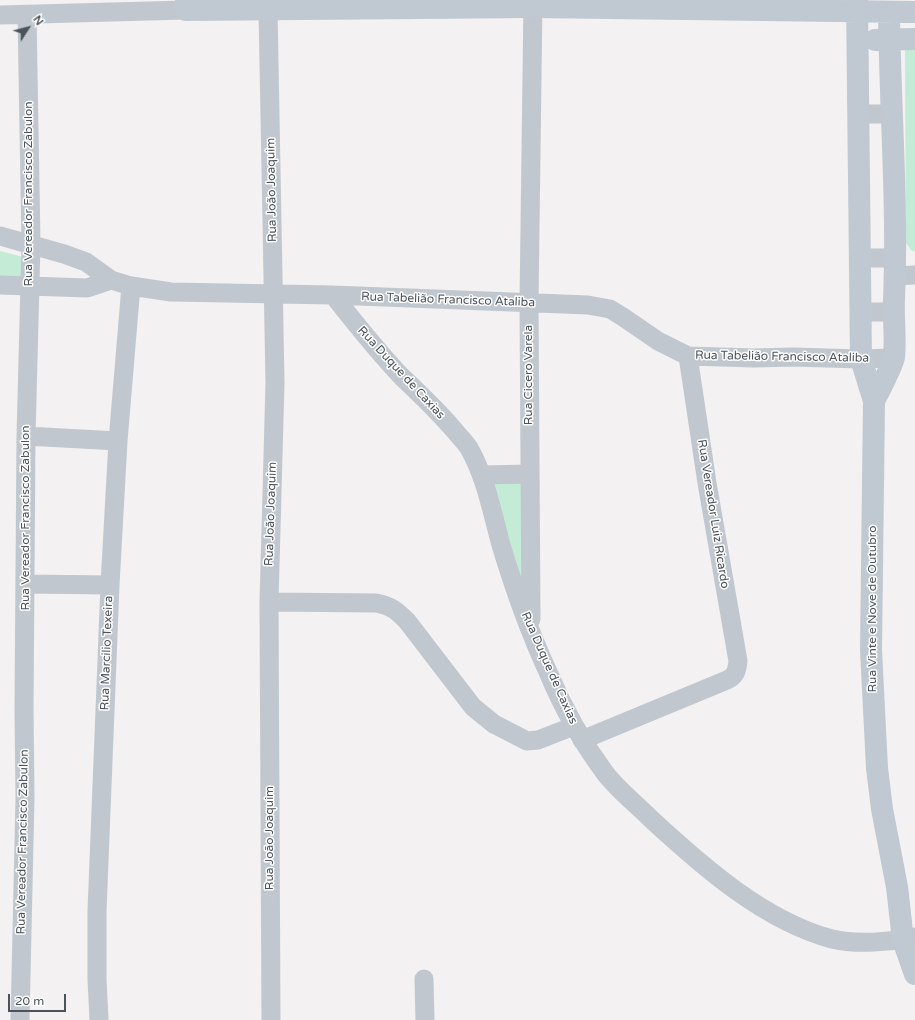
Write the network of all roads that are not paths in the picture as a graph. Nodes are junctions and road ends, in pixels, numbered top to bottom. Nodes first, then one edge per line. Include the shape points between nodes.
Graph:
1 (268, 4) edge
2 (533, 4) edge
3 (186, 5) edge
4 (857, 6) edge
5 (889, 12) junction
6 (915, 12) edge
7 (0, 15) edge
8 (27, 15) junction
9 (915, 39) edge
10 (858, 40) junction
11 (889, 40) junction
12 (859, 114) junction
13 (892, 114) junction
14 (0, 236) edge
15 (31, 244) junction
16 (861, 258) junction
17 (902, 270) edge
18 (112, 280) junction
19 (0, 285) edge
20 (131, 286) junction
21 (29, 287) junction
22 (274, 294) junction
23 (333, 295) junction
24 (529, 303) junction
25 (860, 312) junction
26 (893, 312) junction
27 (688, 356) junction
28 (894, 358) junction
29 (861, 359) junction
30 (874, 401) junction
31 (26, 436) junction
32 (118, 440) junction
33 (530, 474) junction
34 (482, 475) junction
35 (26, 584) junction
36 (110, 585) junction
37 (269, 602) junction
38 (531, 630) junction
39 (578, 733) junction
40 (897, 887) junction
41 (915, 922) edge
42 (909, 938) edge
43 (915, 974) edge
44 (424, 979) dead end
45 (20, 1020) edge
46 (99, 1020) edge
47 (271, 1020) edge
48 (424, 1020) edge

1 - 2 street
1 - 3 street
1 - 22 street, Rua João Joaquim
2 - 4 street
2 - 24 street, Rua Cicero Varela
3 - 8 street
4 - 5 street
4 - 10 street, Rua Vinte e Nove de Outubro
5 - 6 street
5 - 11 street
7 - 8 street
8 - 15 street, Rua Vereador Francisco Zabulon
9 - 11 street
10 - 11 street
10 - 12 street, Rua Vinte e Nove de Outubro
11 - 13 street
12 - 13 street
12 - 16 street, Rua Vinte e Nove de Outubro
13 - 17 street
14 - 15 street, Rua Tabelião Francisco Ataliba
15 - 18 street, Rua Tabelião Francisco Ataliba via 86,262
15 - 21 street, Rua Vereador Francisco Zabulon
16 - 17 street
16 - 25 street, Rua Vinte e Nove de Outubro
17 - 26 street
18 - 20 street, Rua Tabelião Francisco Ataliba
18 - 21 street via 87,288
19 - 21 street
20 - 22 street, Rua Tabelião Francisco Ataliba via 171,292
20 - 32 street, Rua Marcilio Texeira
21 - 31 street, Rua Vereador Francisco Zabulon
22 - 23 street, Rua Tabelião Francisco Ataliba
22 - 37 street, Rua João Joaquim via 275,383
23 - 24 street, Rua Tabelião Francisco Ataliba
23 - 34 street, Rua Duque de Caxias via 400,375 468,446
24 - 27 street, Rua Tabelião Francisco Ataliba via 610,309 658,341
24 - 33 street, Rua Cicero Varela
25 - 26 street
25 - 29 street, Rua Vinte e Nove de Outubro
26 - 28 street
27 - 29 street, Rua Tabelião Francisco Ataliba
27 - 39 street, Rua Vereador Luiz Ricardo via 738,661 736,672 726,680
28 - 29 street, Rua Tabelião Francisco Ataliba
28 - 30 street, Rua Vinte e Nove de Outubro
29 - 30 street, Rua Vinte e Nove de Outubro
30 - 40 street, Rua Vinte e Nove de Outubro via 871,650 881,802
31 - 32 street
31 - 35 street, Rua Vereador Francisco Zabulon
32 - 36 street, Rua Marcilio Texeira
33 - 34 street
33 - 38 street, Rua Cicero Varela
34 - 38 street, Rua Duque de Caxias via 516,592
35 - 36 street
35 - 45 street, Rua Vereador Francisco Zabulon via 26,798
36 - 46 street, Rua Marcilio Texeira via 97,911
37 - 39 street via 387,605 407,621 473,707 494,724 527,741
37 - 47 street, Rua João Joaquim
38 - 39 street, Rua Duque de Caxias
39 - 42 street, Rua Duque de Caxias via 607,775 631,800 726,883 762,908 799,928 834,940 870,943
40 - 41 street, Rua Vinte e Nove de Outubro
40 - 42 street, Rua Vinte e Nove de Outubro
42 - 43 street, Rua Vinte e Nove de Outubro
44 - 48 street

